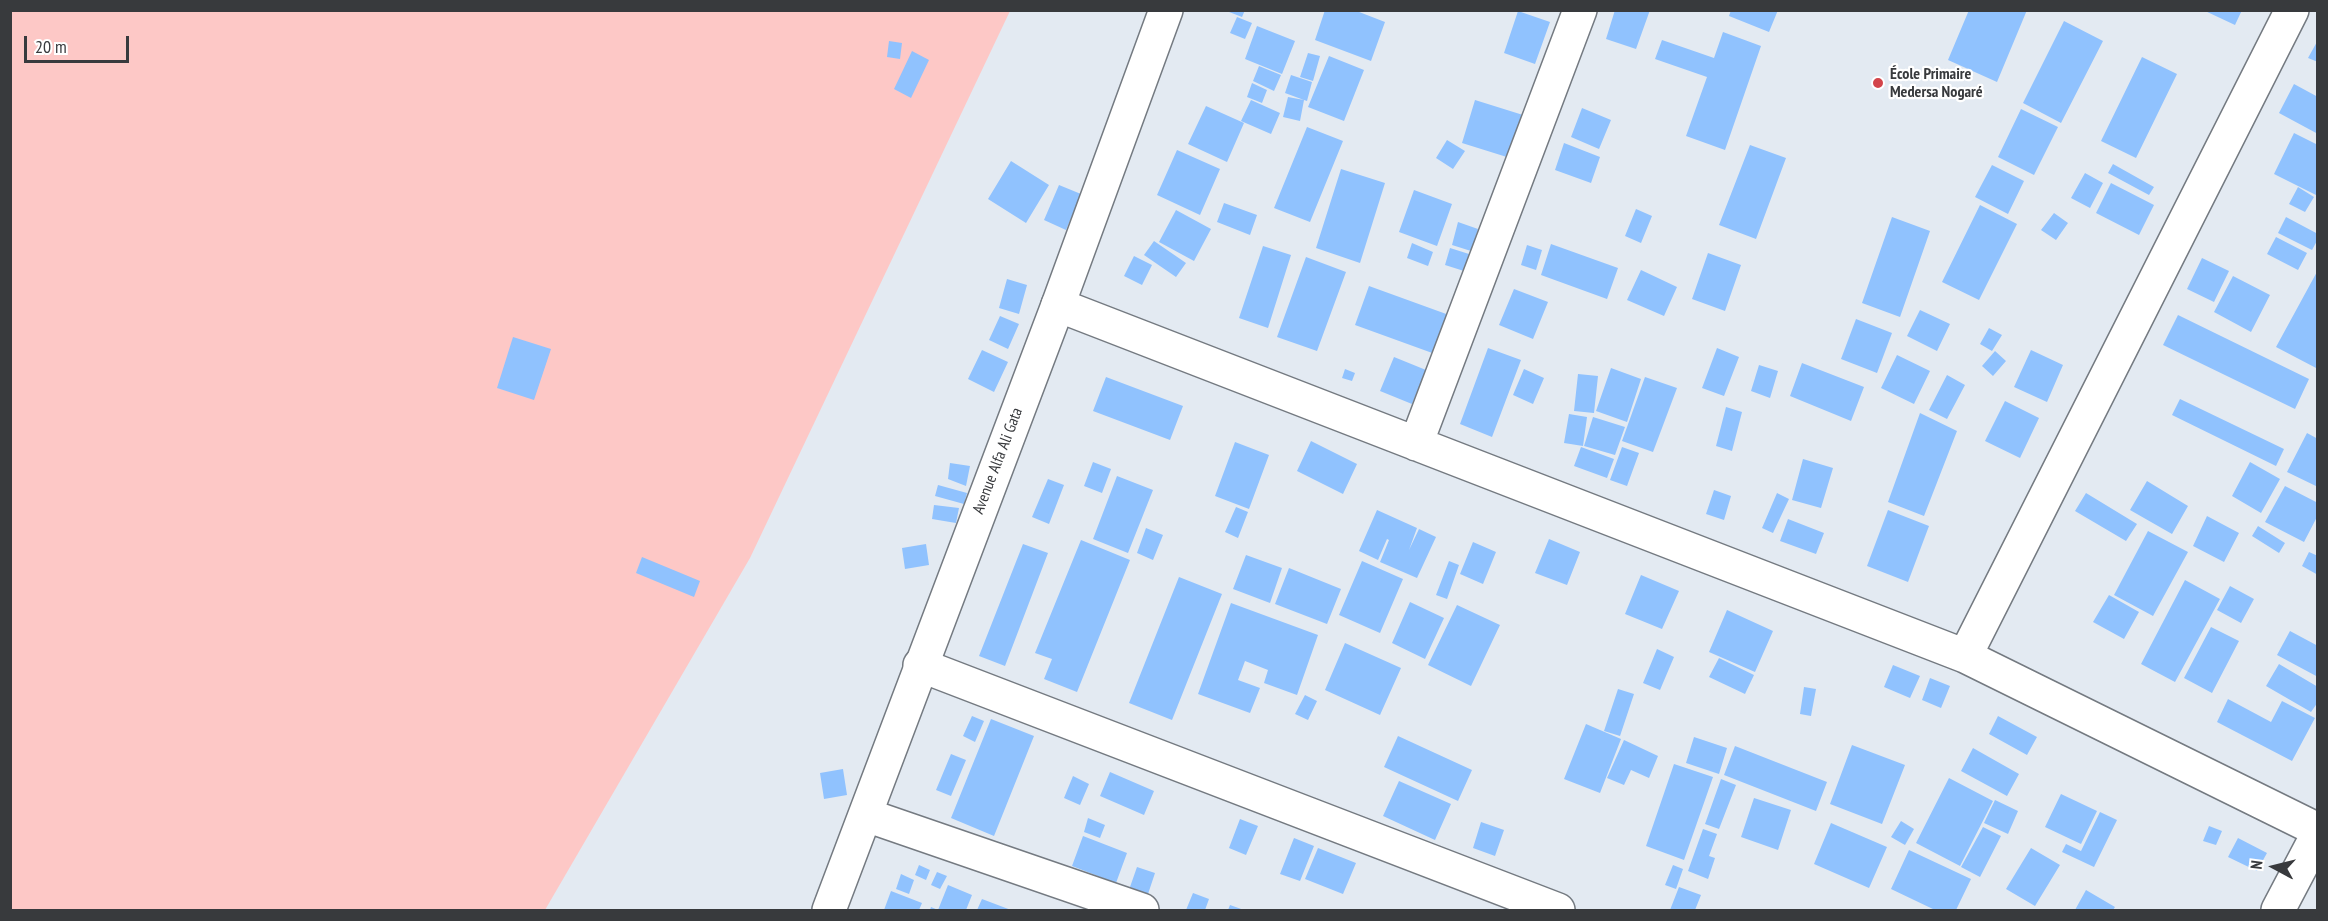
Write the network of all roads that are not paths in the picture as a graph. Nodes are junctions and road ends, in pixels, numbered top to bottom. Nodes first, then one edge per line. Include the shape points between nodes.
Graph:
1 (1166, 10) edge
2 (1580, 10) edge
3 (2292, 10) edge
4 (1058, 305) junction
5 (1416, 444) junction
6 (1965, 656) junction
7 (920, 665) junction
8 (866, 815) junction
9 (2318, 832) edge
10 (1499, 900) edge
11 (829, 910) edge
12 (1142, 910) edge
13 (1558, 910) edge
14 (2278, 910) edge

1 - 4 street, Avenue Alfa Ali Gata
2 - 5 street
3 - 6 street
4 - 5 street
4 - 7 street, Avenue Alfa Ali Gata
5 - 6 street
6 - 9 street
7 - 8 street, Avenue Alfa Ali Gata
7 - 10 street
8 - 11 street, Avenue Alfa Ali Gata
8 - 12 street
9 - 14 street
10 - 13 street

